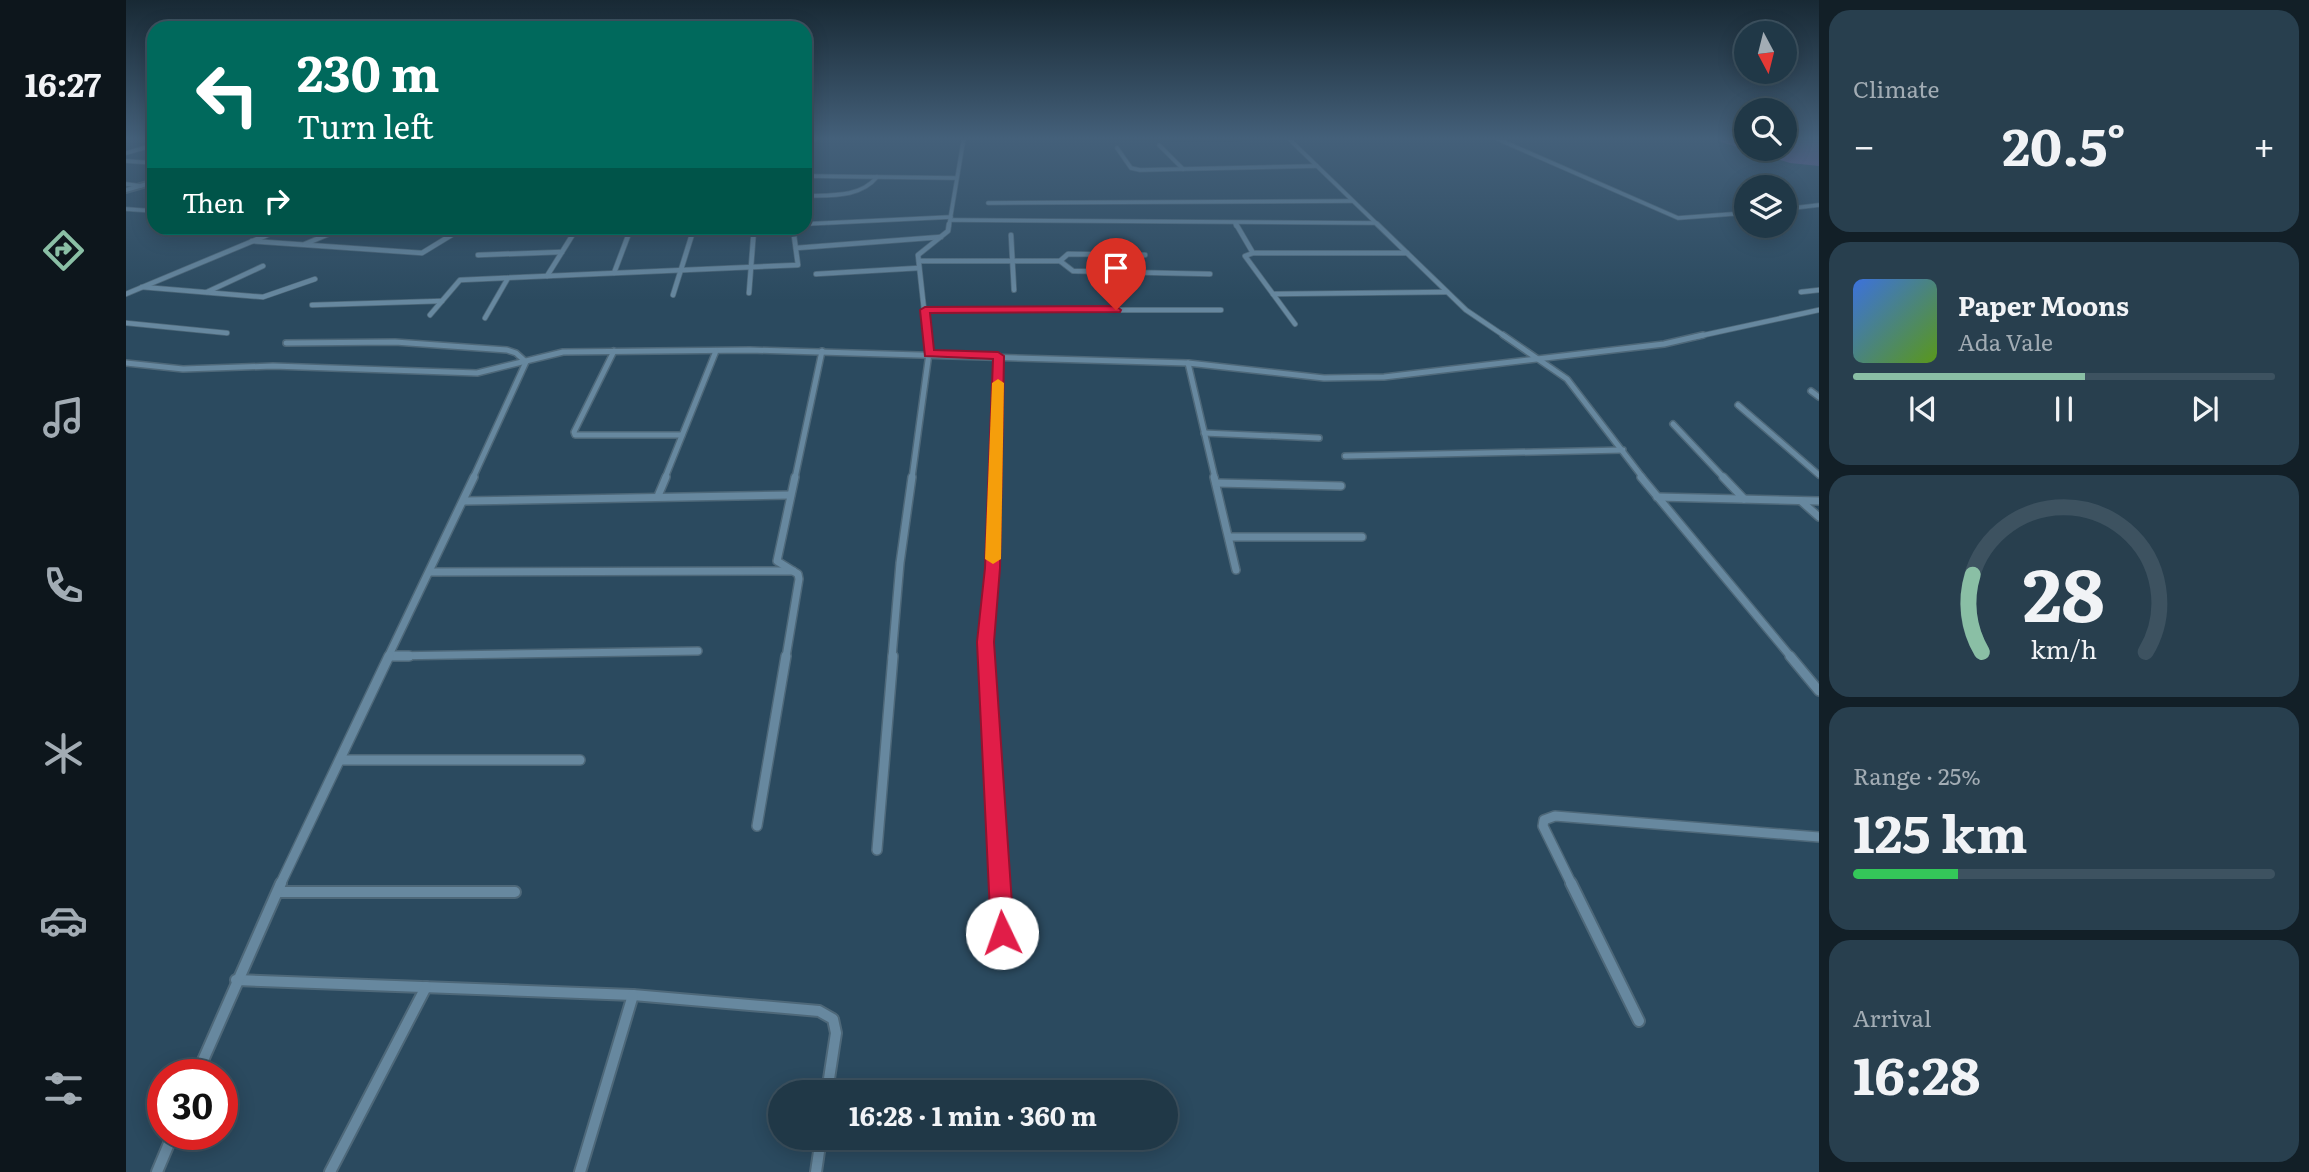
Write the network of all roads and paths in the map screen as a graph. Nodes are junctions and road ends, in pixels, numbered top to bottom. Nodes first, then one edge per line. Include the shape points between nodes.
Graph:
1 (852, 192) edge
2 (954, 192) edge
3 (1343, 192) edge
4 (1618, 192) edge
5 (812, 196) edge
6 (1353, 201) junction
7 (988, 203) dead end
8 (1819, 205) edge
9 (1797, 208) edge
10 (126, 209) edge
11 (147, 210) edge
12 (1734, 214) edge
13 (951, 218) junction
14 (1235, 223) junction
15 (1377, 223) junction
16 (812, 224) edge
17 (267, 235) edge
18 (327, 235) edge
19 (452, 235) edge
20 (573, 235) edge
21 (628, 235) edge
22 (692, 235) edge
23 (753, 235) edge
24 (794, 235) edge
25 (1011, 235) dead end
26 (941, 237) junction
27 (252, 241) junction
28 (304, 245) junction
29 (796, 248) junction
30 (562, 252) junction
31 (1253, 253) junction
32 (1407, 253) junction
33 (478, 255) dead end
34 (1145, 255) dead end
35 (919, 261) junction
36 (1012, 261) junction
37 (1060, 261) junction
38 (263, 266) dead end
39 (749, 267) junction
40 (919, 268) junction
41 (682, 270) junction
42 (614, 273) junction
43 (816, 274) dead end
44 (1210, 274) dead end
45 (547, 276) junction
46 (508, 278) junction
47 (315, 279) dead end
48 (142, 287) junction
49 (1014, 290) dead end
50 (1819, 290) edge
51 (207, 292) junction
52 (1447, 292) junction
53 (1801, 292) dead end
54 (749, 293) dead end
55 (126, 294) edge
56 (1273, 294) junction
57 (673, 295) dead end
58 (442, 301) junction
59 (312, 305) dead end
60 (925, 310) junction
61 (1221, 310) dead end
62 (1819, 310) edge
63 (430, 315) dead end
64 (485, 318) dead end
65 (126, 323) edge
66 (1295, 324) dead end
67 (227, 333) dead end
68 (286, 343) dead end
69 (614, 351) junction
70 (716, 351) junction
71 (822, 351) junction
72 (929, 353) junction
73 (998, 356) junction
74 (1540, 360) junction
75 (526, 362) junction
76 (126, 363) edge
77 (1188, 363) junction
78 (1811, 391) dead end
79 (1819, 397) edge
80 (1738, 405) dead end
81 (1673, 424) dead end
82 (1204, 433) junction
83 (682, 435) junction
84 (1319, 438) dead end
85 (1623, 450) junction
86 (1345, 456) dead end
87 (1819, 475) edge
88 (1216, 483) junction
89 (1341, 486) dead end
90 (790, 495) junction
91 (658, 496) junction
92 (1657, 497) junction
93 (1744, 499) junction
94 (465, 501) junction
95 (1801, 501) junction
96 (1819, 501) edge
97 (1819, 517) edge
98 (1228, 537) junction
99 (1362, 537) dead end
100 (1236, 570) dead end
101 (431, 572) junction
102 (794, 572) junction
103 (698, 651) dead end
104 (391, 656) junction
105 (1819, 691) edge
106 (341, 760) junction
107 (580, 760) dead end
108 (757, 826) dead end
109 (1819, 837) edge
110 (877, 850) dead end
111 (278, 892) junction
112 (515, 892) dead end
113 (1003, 957) dead end
114 (236, 980) junction
115 (426, 987) junction
116 (633, 995) junction
117 (1639, 1021) dead end
118 (203, 1059) edge
119 (829, 1080) edge
120 (166, 1150) edge
121 (819, 1150) edge
122 (157, 1172) edge
123 (330, 1172) edge
124 (580, 1172) edge
125 (816, 1172) edge

1 - 5 street
2 - 13 street
3 - 6 street
4 - 12 street via 1678,218
6 - 7 street
6 - 15 street
8 - 9 street
10 - 11 street
13 - 14 street
13 - 16 street
13 - 26 street via 948,232
14 - 15 street
14 - 31 street
15 - 32 street
17 - 27 street
18 - 28 street
19 - 28 street via 422,253
20 - 30 street
21 - 42 street
22 - 41 street
23 - 39 street
24 - 29 street
25 - 36 street
26 - 29 street
26 - 35 street via 918,255
27 - 28 street
27 - 48 street
29 - 39 street via 798,265
30 - 33 street
30 - 45 street
31 - 32 street
31 - 56 street via 1245,256
32 - 52 street
34 - 37 street via 1068,254
35 - 36 street
35 - 40 street
36 - 37 street
36 - 49 street
37 - 44 street via 1069,271
38 - 51 street
39 - 41 street
39 - 54 street
40 - 43 street
40 - 60 street
41 - 42 street
41 - 57 street
42 - 45 street
45 - 46 street
46 - 58 street via 460,281
46 - 64 street
47 - 51 street via 271,296
48 - 51 street
48 - 55 street
50 - 53 street
52 - 56 street
52 - 74 street
56 - 66 street
58 - 59 street
58 - 63 street
60 - 61 street
60 - 72 street
62 - 74 street via 1664,344
65 - 67 street
68 - 75 street via 395,342 494,349 512,351
69 - 70 street
69 - 75 street via 563,352
69 - 83 street via 575,435
70 - 71 street
70 - 83 street
71 - 72 street
71 - 90 street
72 - 73 street
72 - 110 street via 900,563
73 - 77 street
73 - 113 street via 993,568 985,642
74 - 77 street via 1324,379
74 - 85 street via 1567,379
75 - 76 street via 477,373 273,366 183,369
75 - 94 street
77 - 82 street
78 - 79 street
80 - 87 street
81 - 93 street
82 - 84 street
82 - 88 street
83 - 91 street
85 - 86 street
85 - 92 street
88 - 89 street
88 - 98 street
90 - 91 street
90 - 102 street via 777,561
91 - 94 street
92 - 93 street
92 - 105 street
93 - 95 street
94 - 101 street
95 - 96 street
95 - 97 street
98 - 99 street
98 - 100 street
101 - 102 street
101 - 104 street
102 - 108 street via 799,579
103 - 104 street
104 - 106 street
106 - 107 street
106 - 111 street
109 - 117 street via 1555,816 1544,820
111 - 112 street
111 - 114 street
114 - 115 street
114 - 118 street
115 - 116 street
115 - 123 street
116 - 119 street via 819,1011 833,1019 836,1032
116 - 124 street
120 - 122 street
121 - 125 street

